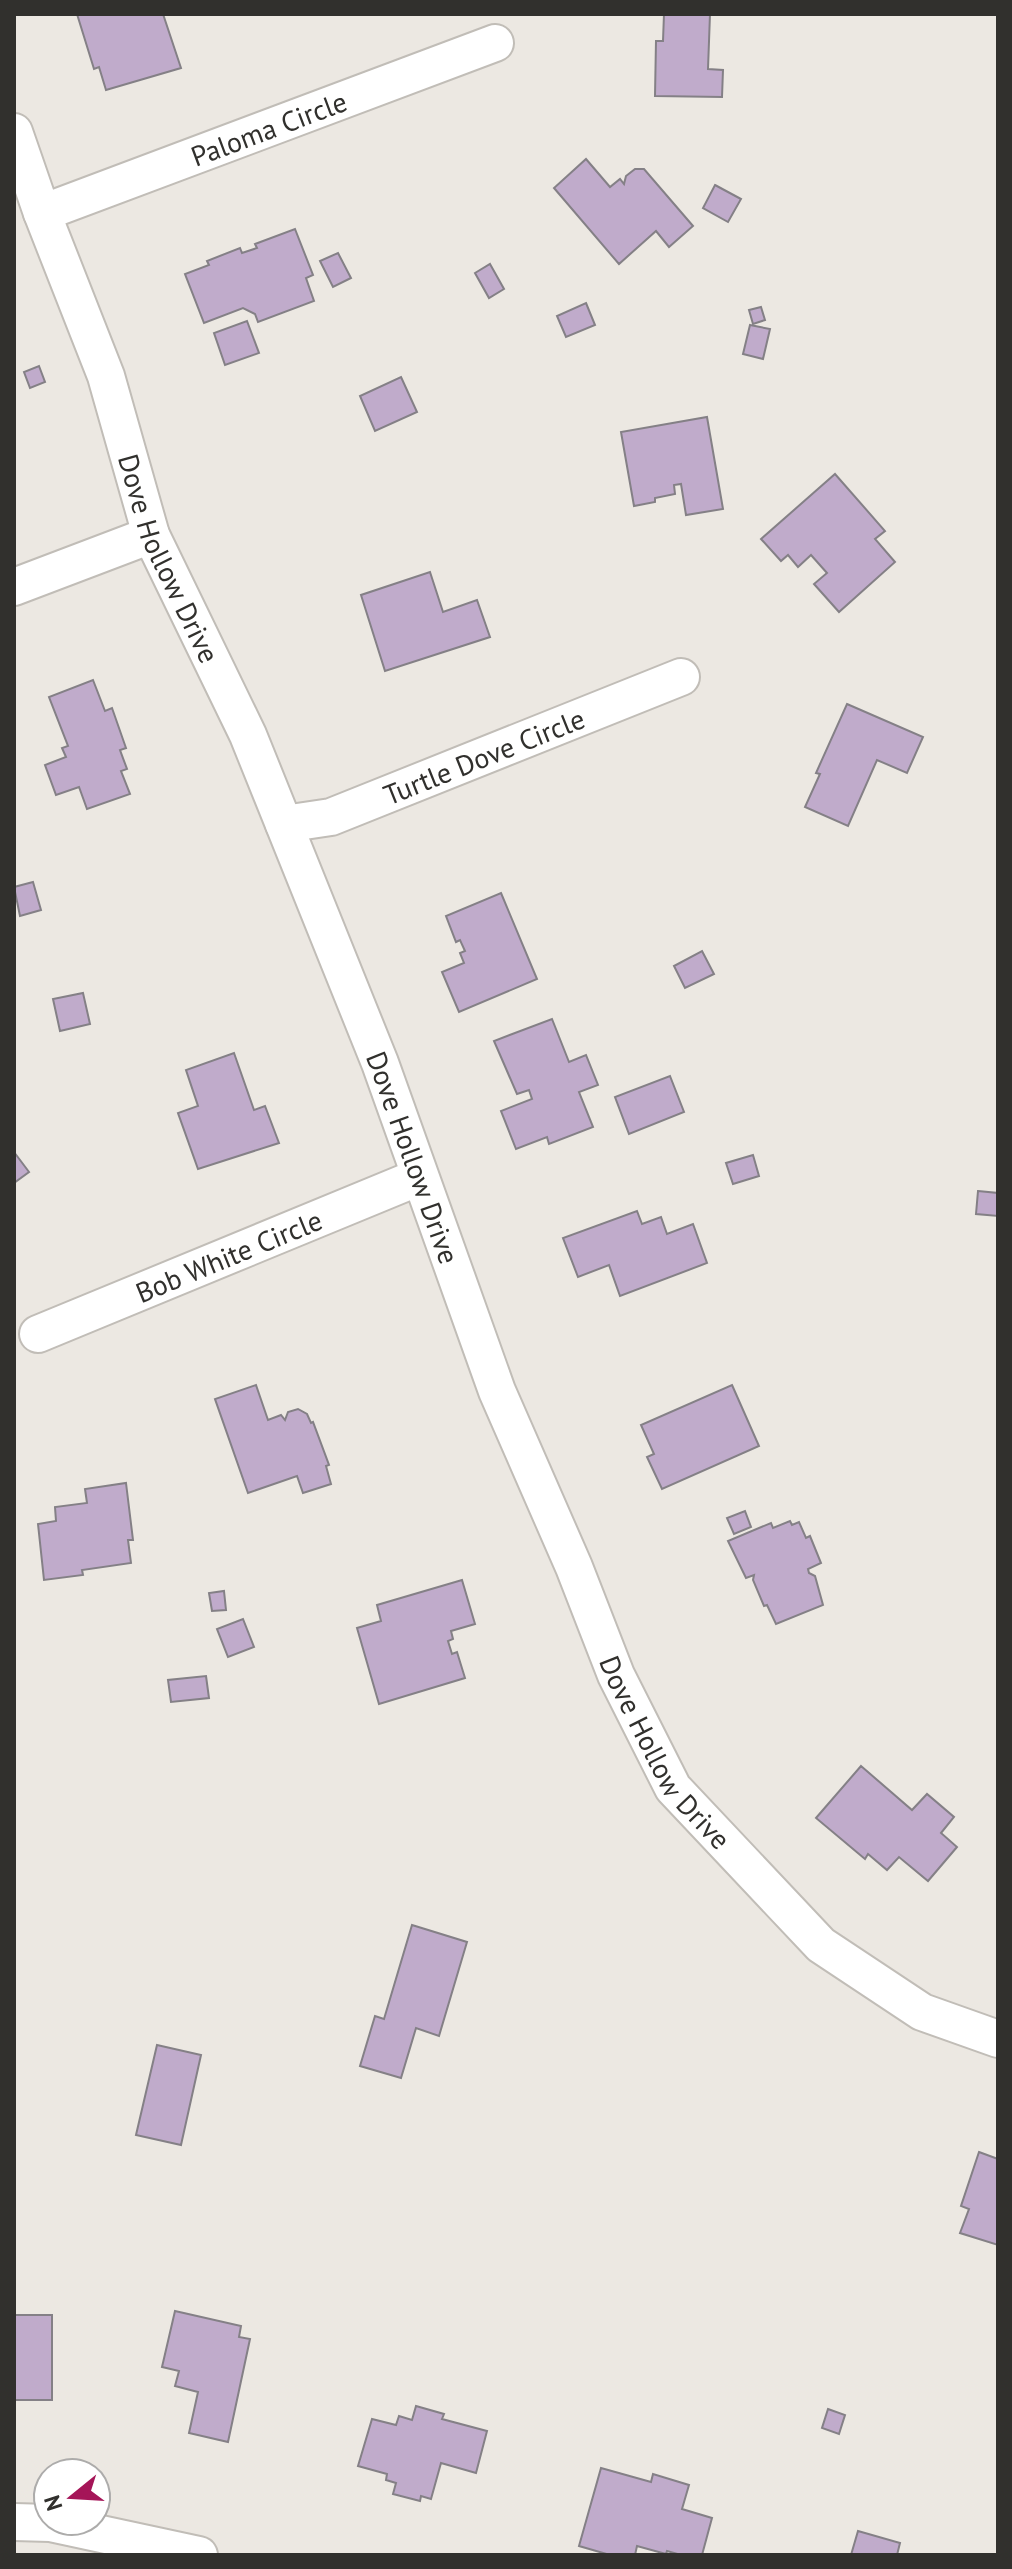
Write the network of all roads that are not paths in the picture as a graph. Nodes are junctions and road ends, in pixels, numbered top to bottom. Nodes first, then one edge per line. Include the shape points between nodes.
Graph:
1 (495, 43) dead end
2 (14, 132) edge
3 (42, 213) junction
4 (151, 535) junction
5 (14, 587) edge
6 (681, 677) dead end
7 (284, 824) junction
8 (419, 1177) junction
9 (38, 1334) dead end
10 (998, 2039) edge
11 (14, 2522) edge
12 (199, 2555) edge

1 - 3 street, Paloma Circle
2 - 3 street, Dove Hollow Drive
3 - 4 street, Dove Hollow Drive via 106,376
4 - 5 street
4 - 7 street, Dove Hollow Drive via 248,735
6 - 7 street, Turtle Dove Circle via 331,817
7 - 8 street, Dove Hollow Drive via 380,1063
8 - 9 street, Bob White Circle
8 - 10 street, Dove Hollow Drive via 497,1391 616,1675 673,1788 821,1945 922,2012
11 - 12 street via 50,2523

